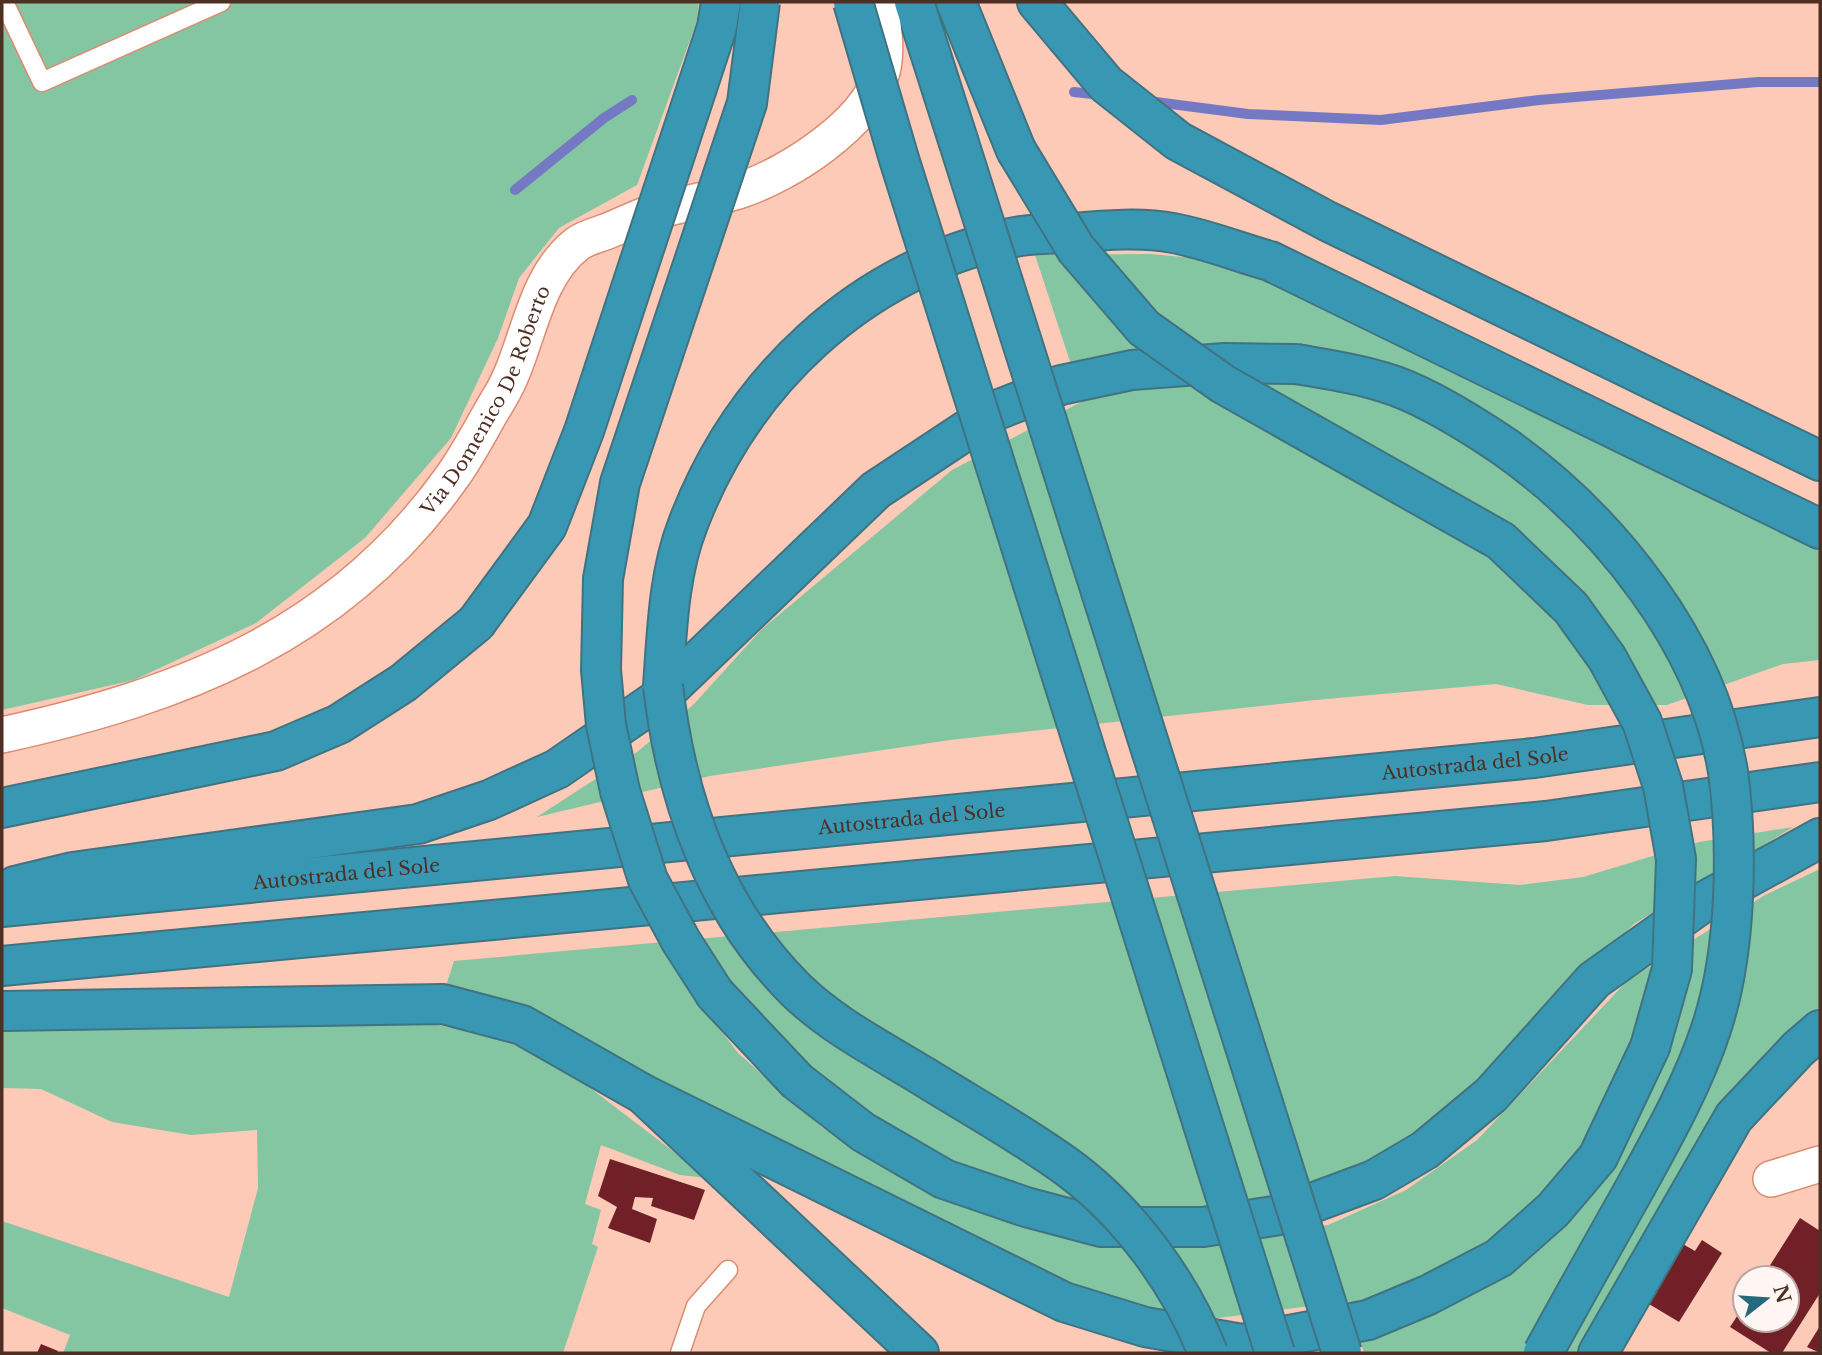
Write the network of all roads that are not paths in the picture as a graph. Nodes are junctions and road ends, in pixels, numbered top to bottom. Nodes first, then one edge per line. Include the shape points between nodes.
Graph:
1 (4, 2) edge
2 (221, 2) edge
3 (721, 2) edge
4 (760, 2) edge
5 (853, 2) edge
6 (878, 2) edge
7 (914, 2) edge
8 (956, 2) edge
9 (1037, 2) edge
10 (1820, 461) edge
11 (1820, 529) edge
12 (1820, 717) edge
13 (2, 735) edge
14 (1820, 782) edge
15 (2, 808) edge
16 (1820, 838) edge
17 (2, 889) edge
18 (2, 907) edge
19 (2, 967) edge
20 (2, 1011) edge
21 (1820, 1030) edge
22 (643, 1094) junction
23 (1820, 1164) edge
24 (1771, 1179) dead end
25 (728, 1270) dead end
26 (680, 1353) edge
27 (919, 1353) edge
28 (1208, 1353) edge
29 (1275, 1353) edge
30 (1342, 1353) edge
31 (1542, 1353) edge
32 (1598, 1353) edge

1 - 2 lane via 42,82
3 - 15 highway, bridge via 718,27 584,431 547,526 476,623 403,683 350,717 276,751
4 - 16 highway, bridge via 747,103 620,483 603,579 601,670 606,725 620,791 648,880 715,994 797,1081 863,1132 944,1179 1026,1207 1101,1227 1203,1227 1280,1215 1374,1180 1425,1150 1491,1096 1594,980 1705,901
5 - 29 highway, bridge via 898,159
6 - 13 street, Via Domenico De Roberto via 883,21 882,74 862,110 809,157 743,190 651,213 578,243 550,274 506,387 452,477 392,547 332,600 254,652 160,694
7 - 30 highway, bridge
8 - 22 highway, bridge via 1016,150 1076,249 1144,328 1223,384 1501,541 1571,608 1608,658 1642,722 1663,786 1676,859 1672,969 1650,1047 1598,1157 1553,1210 1499,1258 1368,1320 1241,1344 1145,1327 1064,1302
9 - 10 highway via 1106,84 1178,142 1327,221
11 - 28 highway, bridge via 1270,261 1172,233 1105,230 1011,237 899,276 828,324 778,371 727,439 687,526 670,600 663,686 669,739 694,828 712,872 751,934 796,990 850,1032 1071,1170 1125,1220 1162,1268
12 - 18 highway, Autostrada del Sole via 1534,758
14 - 19 highway via 1546,821
17 - 31 highway, bridge via 73,872 418,824 489,800 557,769 657,700 876,490 997,410 1061,385 1132,370 1225,363 1296,363 1384,382 1470,423 1543,475 1611,540 1664,611 1707,703 1728,769 1736,845 1732,917 1725,976 1711,1029 1671,1122
20 - 22 highway via 443,1004 522,1025
21 - 32 highway via 1734,1116
22 - 27 highway
23 - 24 street
25 - 26 lane via 696,1306

